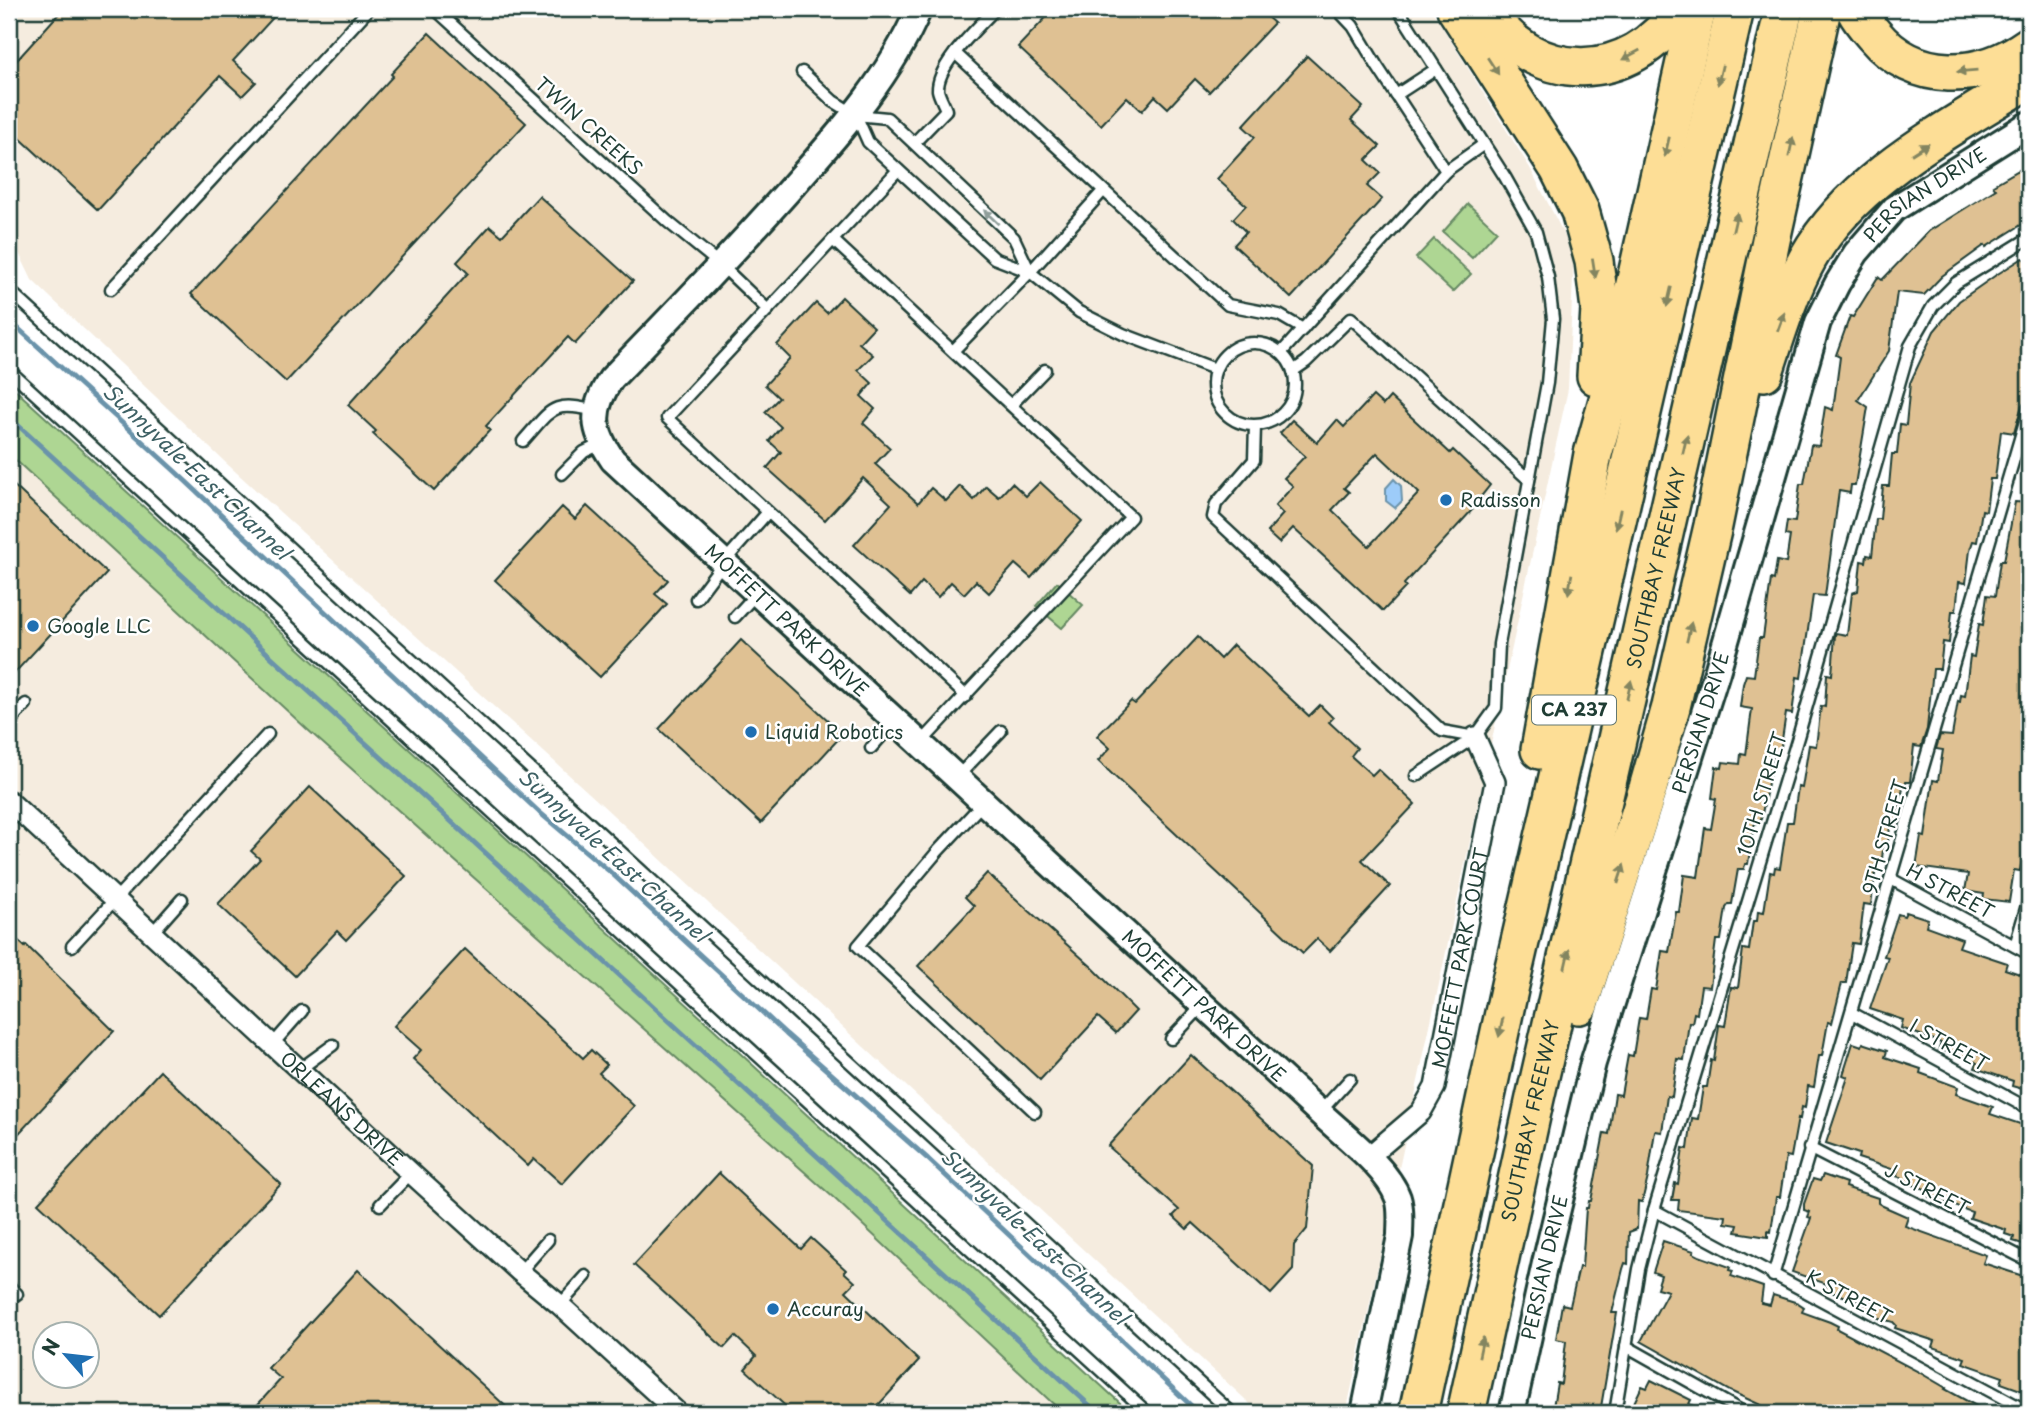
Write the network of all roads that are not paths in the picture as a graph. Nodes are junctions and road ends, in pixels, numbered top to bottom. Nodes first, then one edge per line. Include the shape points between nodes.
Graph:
1 (369, 9) edge
2 (435, 9) edge
3 (919, 9) edge
4 (995, 9) edge
5 (1337, 9) edge
6 (1398, 9) edge
7 (1457, 9) edge
8 (1485, 9) edge
9 (1680, 9) edge
10 (1698, 9) edge
11 (1735, 9) edge
12 (1784, 9) edge
13 (1822, 9) edge
14 (1855, 9) edge
15 (2029, 46) edge
16 (955, 53) junction
17 (1436, 69) junction
18 (802, 72) dead end
19 (2029, 79) edge
20 (1396, 94) junction
21 (856, 114) junction
22 (2029, 124) edge
23 (914, 143) junction
24 (1483, 144) junction
25 (898, 170) junction
26 (1446, 171) junction
27 (1103, 191) junction
28 (2029, 238) edge
29 (833, 240) junction
30 (722, 266) junction
31 (1030, 272) junction
32 (111, 289) dead end
33 (9, 290) edge
34 (768, 310) junction
35 (1303, 328) junction
36 (953, 351) junction
37 (1281, 354) junction
38 (1215, 369) junction
39 (9, 370) edge
40 (1045, 370) dead end
41 (1293, 371) junction
42 (1011, 405) junction
43 (2029, 408) edge
44 (596, 411) junction
45 (1255, 426) junction
46 (523, 441) dead end
47 (601, 443) junction
48 (1593, 454) junction
49 (562, 474) dead end
50 (1529, 480) junction
51 (768, 512) junction
52 (1713, 526) junction
53 (723, 563) junction
54 (757, 593) junction
55 (696, 599) dead end
56 (735, 617) dead end
57 (966, 696) junction
58 (26, 704) dead end
59 (895, 720) junction
60 (9, 722) edge
61 (1002, 731) dead end
62 (268, 734) dead end
63 (1475, 737) junction
64 (920, 744) junction
65 (871, 748) dead end
66 (1416, 776) dead end
67 (957, 778) junction
68 (9, 801) edge
69 (984, 803) junction
70 (1891, 879) junction
71 (2029, 898) edge
72 (117, 899) junction
73 (182, 899) dead end
74 (152, 933) junction
75 (72, 946) dead end
76 (2015, 946) junction
77 (2029, 954) edge
78 (1510, 985) junction
79 (1203, 1004) junction
80 (302, 1011) dead end
81 (1852, 1013) junction
82 (1171, 1039) dead end
83 (273, 1044) junction
84 (333, 1045) dead end
85 (300, 1069) junction
86 (1350, 1079) dead end
87 (1535, 1098) junction
88 (2029, 1109) edge
89 (1035, 1112) dead end
90 (1320, 1112) junction
91 (1809, 1148) junction
92 (1367, 1157) junction
93 (411, 1174) junction
94 (380, 1205) dead end
95 (1654, 1210) junction
96 (548, 1240) dead end
97 (2029, 1261) edge
98 (520, 1272) junction
99 (586, 1276) dead end
100 (1773, 1276) junction
101 (9, 1286) edge
102 (18, 1294) dead end
103 (560, 1305) junction
104 (1626, 1346) junction
105 (667, 1410) edge
106 (2029, 1412) edge
107 (1148, 1413) edge
108 (1231, 1413) edge
109 (1364, 1413) edge
110 (1418, 1413) edge
111 (1466, 1413) edge
112 (1512, 1413) edge
113 (1615, 1413) edge
114 (1745, 1413) edge

1 - 32 lane
2 - 30 lane, TWIN CREEKS
3 - 21 street via 887,70
4 - 16 lane
5 - 20 lane
6 - 17 lane
7 -> 48 highway via 1559,169 1580,211 1594,261 1600,309
9 -> 8 highway via 1638,52 1595,67 1537,58 1502,32
10 -> 48 highway
11 -> 78 highway, CA 237
87 -> 12 highway, SOUTHBAY FREEWAY / CA 237
52 -> 13 highway
15 -> 14 highway via 1985,69 1950,72 1921,68 1879,41
16 - 23 lane via 940,78 938,91 946,110
16 - 27 lane
17 - 20 lane
17 - 24 lane
18 - 21 lane via 833,101
52 -> 19 highway via 1792,292 1831,225 1861,192 1899,162
20 - 26 lane
21 - 23 lane via 887,118
21 - 25 lane via 868,142
21 - 30 street
22 - 112 street, PERSIAN DRIVE via 1894,209 1856,253 1818,322 1717,672 1593,1063
31 -> 23 lane via 1014,238
24 - 26 lane
24 - 50 lane via 1536,232 1548,277 1553,319 1547,383
25 - 29 lane
25 - 31 lane via 994,258
26 - 35 lane
27 - 31 lane
27 - 35 lane via 1227,305 1279,315
28 - 95 lane, 10TH STREET via 1956,284 1934,306 1910,346
29 - 34 lane
29 - 36 lane
30 - 34 lane, TWIN CREEKS
30 - 44 street via 611,379
31 - 36 lane
31 - 38 lane via 1079,312
33 - 108 lane
34 - 51 lane via 667,418
35 - 37 lane
36 - 42 lane
37 - 38 lane via 1270,346 1244,344 1232,349
37 - 41 lane
38 - 45 lane via 1212,383 1220,408 1229,418
39 - 107 lane
40 - 42 lane
41 - 45 lane via 1295,384 1288,408 1268,423
41 - 50 lane via 1352,318
42 - 57 lane via 1131,516
43 - 70 lane, 9TH STREET
44 - 46 lane via 570,405 554,407
44 - 47 street
45 - 63 lane via 1254,460 1216,504 1213,517 1442,731
47 - 49 lane via 584,452
47 - 53 street, MOFFETT PARK DRIVE via 613,460
48 -> 78 highway via 1527,826
50 - 63 lane via 1499,644 1496,708
51 - 53 lane
51 - 57 lane
87 -> 52 highway via 1578,1007 1644,801
53 - 54 street, MOFFETT PARK DRIVE
53 - 55 lane
54 - 56 lane
54 - 59 street, MOFFETT PARK DRIVE
57 - 64 lane
58 - 60 lane
59 - 64 street, MOFFETT PARK DRIVE
59 - 65 lane
61 - 67 lane
62 - 72 lane
63 - 66 lane
63 - 92 street, MOFFETT PARK COURT via 1495,782 1435,1087 1421,1112
64 - 67 street, MOFFETT PARK DRIVE
67 - 69 street, MOFFETT PARK DRIVE
68 - 72 street, ORLEANS DRIVE
69 - 79 street, MOFFETT PARK DRIVE
69 - 89 lane via 858,946
70 - 76 lane, H STREET
70 - 81 lane, 9TH STREET
71 - 76 lane
72 - 74 street, ORLEANS DRIVE
72 - 75 lane
73 - 74 lane
74 - 83 street, ORLEANS DRIVE
76 - 77 lane, H STREET
78 -> 110 highway, CA 237
79 - 82 lane
79 - 90 street, MOFFETT PARK DRIVE
80 - 83 lane
81 - 88 lane, I STREET
81 - 91 lane, 9TH STREET
83 - 85 street, ORLEANS DRIVE
84 - 85 lane
85 - 93 street, ORLEANS DRIVE
86 - 90 lane
111 -> 87 highway, SOUTHBAY FREEWAY / CA 237
90 - 92 street, MOFFETT PARK DRIVE
91 - 97 lane, J STREET
91 - 100 lane, 9TH STREET
92 - 109 street, MOFFETT PARK DRIVE via 1390,1182 1401,1216
93 - 94 lane
93 - 98 street, ORLEANS DRIVE
95 - 100 lane, K STREET
95 - 104 lane, 10TH STREET
96 - 98 lane
98 - 103 street, ORLEANS DRIVE
99 - 103 lane
100 - 106 lane, K STREET
101 - 102 lane
103 - 105 street, ORLEANS DRIVE
104 - 113 lane, 10TH STREET
104 - 114 lane

